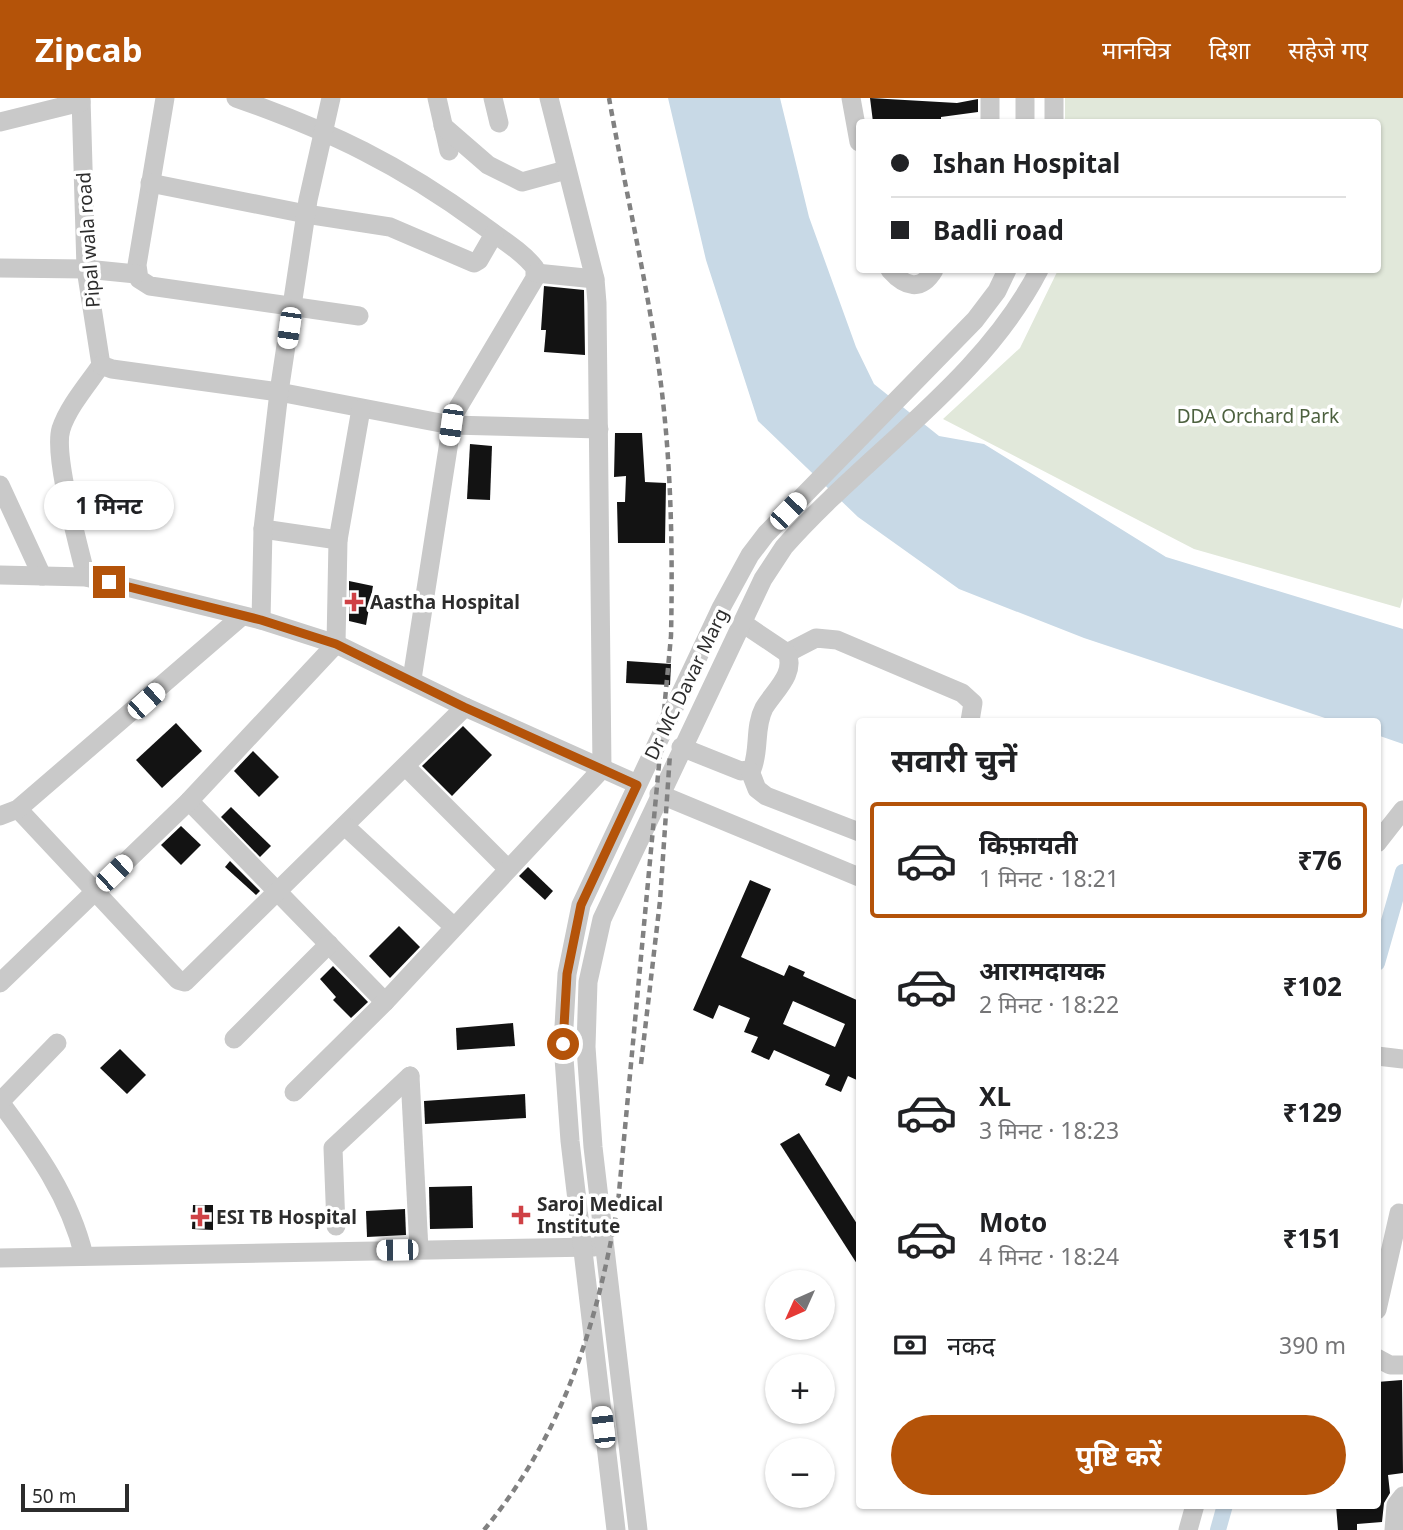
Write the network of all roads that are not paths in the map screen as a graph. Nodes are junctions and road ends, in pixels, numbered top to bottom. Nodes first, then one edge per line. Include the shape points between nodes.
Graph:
1 (165, 98) edge
2 (236, 98) edge
3 (331, 98) edge
4 (437, 98) edge
5 (493, 98) edge
6 (549, 98) edge
7 (851, 98) edge
8 (990, 98) edge
9 (1025, 98) edge
10 (1054, 98) edge
11 (81, 100) edge
12 (990, 119) edge
13 (1025, 119) edge
14 (1054, 119) edge
15 (0, 122) edge
16 (499, 122) dead end
17 (443, 126) junction
18 (856, 126) edge
19 (325, 131) junction
20 (449, 151) dead end
21 (566, 170) junction
22 (150, 183) junction
23 (306, 214) junction
24 (494, 234) junction
25 (0, 268) edge
26 (86, 269) junction
27 (536, 273) junction
28 (894, 273) edge
29 (932, 273) edge
30 (1006, 273) edge
31 (1038, 273) edge
32 (136, 274) junction
33 (595, 279) junction
34 (292, 307) junction
35 (359, 316) dead end
36 (101, 365) junction
37 (279, 392) junction
38 (361, 409) junction
39 (451, 425) junction
40 (599, 429) junction
41 (0, 485) edge
42 (263, 529) junction
43 (338, 540) junction
44 (0, 575) edge
45 (42, 576) junction
46 (86, 577) junction
47 (727, 597) junction
48 (242, 616) junction
49 (747, 617) junction
50 (261, 620) junction
51 (336, 644) junction
52 (787, 653) junction
53 (412, 679) junction
54 (464, 707) junction
55 (970, 718) edge
56 (681, 747) junction
57 (406, 767) junction
58 (602, 769) junction
59 (750, 771) junction
60 (637, 785) junction
61 (659, 794) junction
62 (188, 801) junction
63 (1403, 810) edge
64 (9, 812) edge
65 (346, 827) junction
66 (856, 831) edge
67 (1383, 836) edge
68 (508, 869) junction
69 (856, 876) edge
70 (95, 891) junction
71 (280, 892) junction
72 (453, 926) junction
73 (330, 943) junction
74 (0, 983) edge
75 (385, 1002) junction
76 (234, 1039) dead end
77 (57, 1043) dead end
78 (1381, 1056) edge
79 (1403, 1059) edge
80 (293, 1092) dead end
81 (0, 1102) edge
82 (1399, 1213) dead end
83 (336, 1226) dead end
84 (604, 1246) junction
85 (582, 1247) junction
86 (419, 1250) junction
87 (84, 1256) junction
88 (0, 1258) edge
89 (1381, 1292) edge
90 (1381, 1360) edge
91 (1403, 1365) edge
92 (1403, 1496) edge
93 (1194, 1509) edge
94 (616, 1530) edge
95 (638, 1530) edge
96 (1188, 1530) edge
97 (1394, 1530) edge

1 - 22 street
2 - 19 street
3 - 19 street
4 - 17 street
5 - 16 street
6 - 21 street
7 - 18 street
8 - 12 street
9 - 13 street
10 - 14 street
11 - 15 street
11 - 26 street, Pipal wala road
17 - 20 street
17 - 21 street via 488,165 522,181
19 - 23 street
19 - 24 street via 430,187
21 - 33 street
22 - 23 street
22 - 32 street
23 - 24 street via 390,227 474,263
23 - 34 street
24 - 27 street via 532,264
25 - 26 street
26 - 32 street
26 - 36 street, Pipal wala road
27 - 33 street
27 - 39 street
28 - 29 street via 910,285 925,282
30 - 47 street, Dr MC Davar Marg via 975,320 750,555
31 - 49 street via 1021,306 991,344 804,525 764,579
32 - 34 street via 150,286
33 - 40 street
34 - 35 street
34 - 37 street
36 - 37 street
36 - 46 street via 62,425 59,442
37 - 38 street
37 - 42 street
38 - 39 street
38 - 43 street
39 - 40 street
39 - 53 street
40 - 58 street
41 - 45 street
42 - 43 street
42 - 50 street
43 - 51 street
44 - 45 street
45 - 46 street
46 - 48 street
47 - 49 street
47 - 60 street, Dr MC Davar Marg
48 - 50 street
48 - 64 street
49 - 52 street
49 - 56 street
50 - 51 street
51 - 53 street
51 - 62 street
52 - 55 street via 816,638 837,640 962,693 973,703
52 - 59 street via 790,667 761,717
53 - 54 street
54 - 57 street
54 - 58 street
56 - 59 street
56 - 61 street
57 - 65 street
57 - 68 street
58 - 60 street
58 - 68 street
59 - 66 street via 757,789 766,796
60 - 85 street, Dr MC Davar Marg via 581,905 567,974 563,1044
61 - 69 street
61 - 84 street via 602,919 588,982 586,1047
62 - 70 street
62 - 71 street
63 - 67 street
64 - 70 street
65 - 71 street
65 - 72 street
68 - 72 street
70 - 71 street via 178,980 185,982
70 - 74 street
71 - 73 street
72 - 75 street
73 - 75 street
73 - 76 street
75 - 80 street
77 - 81 street
78 - 79 street
81 - 87 street via 65,1199
82 - 89 street
83 - 86 street via 333,1148 410,1076
84 - 85 street
84 - 95 street
85 - 86 street
85 - 94 street, Dr MC Davar Marg
86 - 87 street
87 - 88 street
90 - 91 street
92 - 97 street via 1396,1505
93 - 96 street

